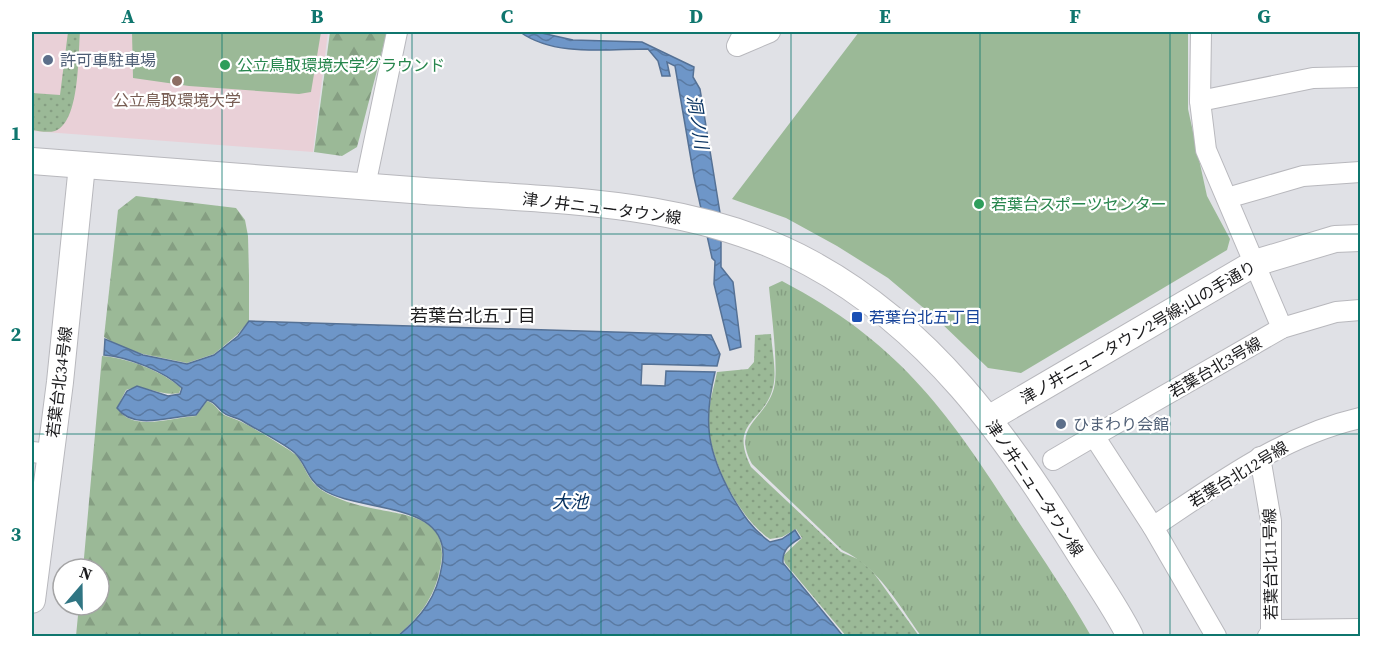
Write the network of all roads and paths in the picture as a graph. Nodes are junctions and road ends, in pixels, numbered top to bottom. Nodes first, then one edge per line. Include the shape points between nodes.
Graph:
1 (397, 32) edge
2 (744, 32) edge
3 (770, 32) edge
4 (1201, 32) edge
5 (1360, 76) edge
6 (1200, 101) junction
7 (32, 161) edge
8 (82, 165) junction
9 (1360, 172) edge
10 (365, 186) junction
11 (1227, 198) junction
12 (1360, 238) edge
13 (1255, 263) junction
14 (1360, 310) edge
15 (1282, 328) junction
16 (990, 418) junction
17 (1360, 418) edge
18 (1094, 436) junction
19 (41, 453) edge
20 (1260, 457) junction
21 (1053, 460) dead end
22 (1153, 527) junction
23 (32, 600) edge
24 (1360, 629) edge
25 (1130, 636) edge
26 (1216, 636) edge
27 (1269, 636) edge

1 - 10 street
2 - 3 street via 737,46
4 - 6 street
5 - 6 street via 1313,78
6 - 11 street via 1206,150
7 - 8 street, 津ノ井ニュータウン線
8 - 10 street, 津ノ井ニュータウン線
8 - 19 street, 若葉台北34号線 via 60,382
9 - 11 street via 1303,176
10 - 16 street, 津ノ井ニュータウン線 via 605,205 728,227 809,262 858,292 901,326
11 - 13 street
12 - 13 street, 津ノ井ニュータウン2号線;山の手通り via 1335,239
13 - 15 street
13 - 16 street, 津ノ井ニュータウン2号線;山の手通り
14 - 15 street, 若葉台北3号線 via 1336,312
15 - 18 street, 若葉台北3号線
16 - 25 street, 津ノ井ニュータウン線 via 1031,475
17 - 20 street, 若葉台北12号線 via 1315,431
18 - 21 street, 若葉台北3号線
18 - 22 street
19 - 23 street, 若葉台北34号線
20 - 22 street, 若葉台北12号線
20 - 27 street, 若葉台北11号線 via 1271,521
22 - 26 street
24 - 27 street via 1282,630

